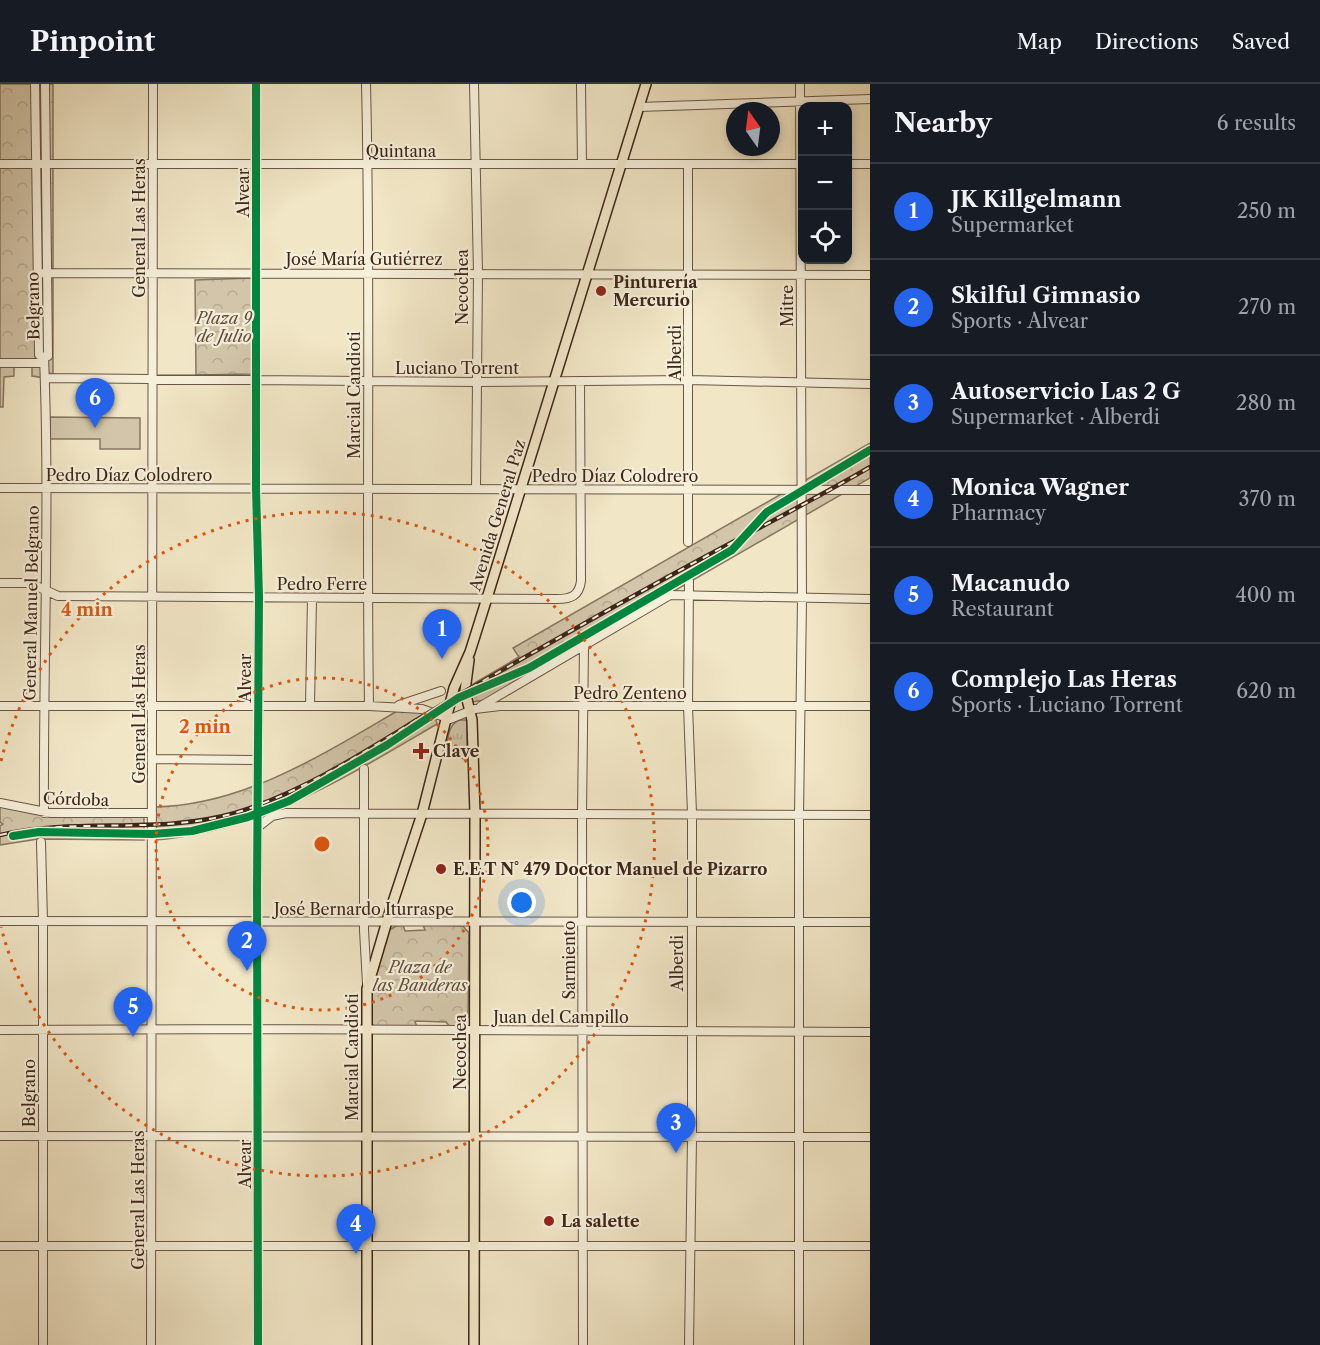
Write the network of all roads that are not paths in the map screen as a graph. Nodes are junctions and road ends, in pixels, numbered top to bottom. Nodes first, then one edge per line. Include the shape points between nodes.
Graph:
1 (35, 84) edge
2 (45, 84) edge
3 (153, 84) edge
4 (256, 84) edge
5 (366, 84) edge
6 (474, 84) edge
7 (581, 84) edge
8 (646, 84) edge
9 (800, 84) edge
10 (870, 99) edge
11 (798, 102) edge
12 (800, 102) joint
13 (639, 107) junction
14 (0, 164) edge
15 (36, 164) junction
16 (45, 164) junction
17 (153, 164) junction
18 (477, 164) junction
19 (582, 164) junction
20 (688, 164) junction
21 (798, 164) edge
22 (852, 164) edge
23 (870, 164) edge
24 (256, 165) junction
25 (368, 165) junction
26 (622, 165) junction
27 (801, 210) edge
28 (42, 273) junction
29 (153, 273) junction
30 (257, 273) junction
31 (369, 273) junction
32 (478, 273) junction
33 (688, 273) junction
34 (588, 274) junction
35 (800, 274) junction
36 (870, 275) edge
37 (44, 360) junction
38 (0, 363) edge
39 (45, 378) junction
40 (153, 380) junction
41 (689, 380) junction
42 (256, 381) junction
43 (369, 381) junction
44 (555, 381) junction
45 (580, 381) junction
46 (477, 382) junction
47 (800, 384) junction
48 (870, 384) edge
49 (0, 488) edge
50 (46, 488) junction
51 (152, 489) junction
52 (256, 489) junction
53 (368, 489) junction
54 (477, 489) junction
55 (521, 489) junction
56 (581, 490) junction
57 (689, 490) junction
58 (870, 490) edge
59 (800, 491) junction
60 (688, 542) dead end
61 (689, 581) dead end
62 (0, 583) edge
63 (46, 591) junction
64 (689, 596) junction
65 (152, 597) junction
66 (259, 597) junction
67 (312, 598) junction
68 (367, 598) junction
69 (487, 598) junction
70 (802, 599) junction
71 (870, 599) edge
72 (584, 646) junction
73 (470, 652) junction
74 (441, 691) dead end
75 (0, 705) edge
76 (43, 706) junction
77 (152, 706) junction
78 (258, 706) junction
79 (310, 706) junction
80 (369, 706) junction
81 (688, 706) junction
82 (870, 706) edge
83 (395, 707) junction
84 (583, 707) junction
85 (800, 707) junction
86 (473, 710) junction
87 (447, 719) junction
88 (152, 759) junction
89 (258, 759) junction
90 (364, 769) dead end
91 (0, 802) edge
92 (44, 813) junction
93 (152, 813) junction
94 (692, 813) junction
95 (364, 814) junction
96 (422, 814) junction
97 (475, 814) junction
98 (582, 814) junction
99 (870, 815) edge
100 (799, 816) junction
101 (258, 827) junction
102 (41, 842) dead end
103 (0, 921) edge
104 (43, 921) junction
105 (152, 921) junction
106 (258, 921) junction
107 (691, 921) junction
108 (364, 922) junction
109 (387, 922) junction
110 (583, 922) junction
111 (870, 922) edge
112 (474, 923) junction
113 (799, 923) junction
114 (367, 989) junction
115 (258, 1029) junction
116 (0, 1030) edge
117 (43, 1030) junction
118 (152, 1030) junction
119 (367, 1030) junction
120 (583, 1030) junction
121 (798, 1030) junction
122 (475, 1031) junction
123 (690, 1032) junction
124 (870, 1032) edge
125 (0, 1136) edge
126 (43, 1136) junction
127 (259, 1136) junction
128 (151, 1137) junction
129 (368, 1137) junction
130 (799, 1137) junction
131 (870, 1137) edge
132 (474, 1138) junction
133 (583, 1138) junction
134 (692, 1138) junction
135 (367, 1245) junction
136 (473, 1245) junction
137 (0, 1246) edge
138 (42, 1246) junction
139 (151, 1246) junction
140 (258, 1246) junction
141 (583, 1246) junction
142 (691, 1246) junction
143 (798, 1246) junction
144 (870, 1246) edge
145 (43, 1345) edge
146 (151, 1345) edge
147 (258, 1345) edge
148 (367, 1345) edge
149 (474, 1345) edge
150 (583, 1345) edge
151 (689, 1345) edge
152 (799, 1345) edge

1 - 15 street, Belgrano
2 - 16 street, Belgrano
3 - 17 street, General Las Heras
4 - 24 street, Alvear
5 - 25 street, Marcial Candioti
6 - 18 street, Necochea
7 - 19 street
8 - 13 main road, Avenida General Paz
9 - 12 street, Mitre
10 - 12 street
11 - 13 street
13 - 26 main road, Avenida General Paz
14 - 15 street, Quintana
15 - 16 street, Quintana
15 - 28 street, Belgrano
16 - 17 street, Quintana
16 - 28 street, Belgrano
17 - 24 street, Quintana
17 - 29 street, General Las Heras
18 - 19 street, Quintana
18 - 25 street, Quintana
18 - 32 street, Necochea
19 - 26 street, Quintana
20 - 21 street, Quintana
20 - 26 street, Quintana
20 - 33 street, Alberdi
22 - 23 street
24 - 25 street, Quintana
24 - 30 street, Alvear
25 - 31 street, Marcial Candioti
26 - 34 main road, Avenida General Paz
27 - 35 street, Mitre
28 - 29 street, José María Gutiérrez
28 - 37 street, Belgrano via 48,356
29 - 30 street, José María Gutiérrez
29 - 40 street, General Las Heras
30 - 31 street, José María Gutiérrez
30 - 42 street, Alvear
31 - 32 street, José María Gutiérrez
31 - 43 street, Marcial Candioti
32 - 34 street, José María Gutiérrez
32 - 46 street, Necochea
33 - 34 street, José María Gutiérrez
33 - 35 street, José María Gutiérrez
33 - 41 street, Alberdi
34 - 44 main road, Avenida General Paz
35 - 36 street, José María Gutiérrez
35 - 47 street, Mitre
37 - 38 street
37 - 39 street, General Manuel Belgrano
39 - 40 street, Luciano Torrent
39 - 50 street, General Manuel Belgrano
40 - 42 street, Luciano Torrent
40 - 51 street, General Las Heras
41 - 45 street, Luciano Torrent
41 - 47 street, Luciano Torrent
41 - 57 street, Alberdi
42 - 43 street, Luciano Torrent
42 - 52 street, Alvear
43 - 46 street, Luciano Torrent
43 - 53 street, Marcial Candioti
44 - 45 street, Luciano Torrent
44 - 46 street, Luciano Torrent
44 - 55 main road, Avenida General Paz
45 - 56 street
46 - 54 street, Necochea
47 - 48 street, Luciano Torrent
47 - 59 street, Mitre
49 - 50 street, Pedro Díaz Colodrero
50 - 51 street, Pedro Díaz Colodrero
50 - 63 street, General Manuel Belgrano
51 - 52 street, Pedro Díaz Colodrero
51 - 65 street, General Las Heras
52 - 53 street, Pedro Díaz Colodrero
52 - 66 street, Alvear
53 - 54 street, Pedro Díaz Colodrero
53 - 68 street, Marcial Candioti
54 - 55 street, Pedro Díaz Colodrero
55 - 56 street, Pedro Díaz Colodrero
55 - 69 main road, Avenida General Paz
56 - 57 street, Pedro Díaz Colodrero
56 - 69 street, Pedro Ferre via 579,591 557,599
57 - 59 street, Pedro Díaz Colodrero
57 - 60 street, Alberdi
58 - 59 street, Pedro Díaz Colodrero
59 - 70 street, Mitre
61 - 64 street, Alberdi
62 - 63 street, Pedro Ferre via 30,583
63 - 65 street, Pedro Ferre via 58,596
63 - 76 street, General Manuel Belgrano
64 - 70 street
64 - 72 street via 670,595
64 - 81 street, Alberdi
65 - 66 street, Pedro Ferre
65 - 77 street, General Las Heras
66 - 67 street, Pedro Ferre
66 - 78 street, Alvear
67 - 68 street, Pedro Ferre
67 - 79 street
68 - 69 street, Pedro Ferre
68 - 80 street, Marcial Candioti
69 - 73 main road, Avenida General Paz
70 - 71 street
70 - 85 street, Mitre
72 - 84 street, Sarmiento
72 - 86 street
73 - 86 main road, Necochea via 465,691
73 - 87 main road, Avenida General Paz via 454,688
74 - 83 street
75 - 76 street
76 - 77 street
76 - 92 street, General Manuel Belgrano
77 - 78 street
77 - 88 street, General Las Heras
78 - 79 street
78 - 89 street, Alvear
79 - 80 street
80 - 83 street
81 - 84 street, Pedro Zenteno
81 - 85 street, Pedro Zenteno
81 - 94 street, Alberdi
82 - 85 street, Pedro Zenteno
83 - 87 street via 422,709
84 - 86 street, Pedro Zenteno via 500,706
84 - 98 street, Sarmiento
85 - 100 street, Mitre
86 - 87 street, Pedro Zenteno
86 - 97 main road, Necochea
87 - 96 main road, Avenida General Paz
88 - 89 street
88 - 93 street, General Las Heras
89 - 101 street, Alvear
90 - 95 street, Marcial Candioti
91 - 92 street, Córdoba
92 - 93 street, Córdoba
93 - 105 street, General Las Heras
94 - 98 street
94 - 100 street
94 - 107 street, Alberdi
95 - 96 street
95 - 101 street via 286,813 272,816
95 - 108 street, Marcial Candioti
96 - 97 street
96 - 109 main road, Avenida General Paz
97 - 98 street
97 - 112 main road, Necochea
98 - 110 street, Sarmiento
99 - 100 street
100 - 113 street, Mitre
101 - 106 street, Alvear
102 - 104 street, Belgrano
103 - 104 street, José Bernardo Iturraspe
104 - 105 street, José Bernardo Iturraspe
104 - 117 street, Belgrano
105 - 106 street, José Bernardo Iturraspe
105 - 118 street, General Las Heras
106 - 108 street, José Bernardo Iturraspe
106 - 115 street, Alvear
107 - 110 street, José Bernardo Iturraspe
107 - 113 street, José Bernardo Iturraspe
107 - 123 street, Alberdi
108 - 109 street, José Bernardo Iturraspe
108 - 114 street, Marcial Candioti
109 - 112 street, José Bernardo Iturraspe
109 - 114 main road, Avenida General Paz
110 - 112 street, José Bernardo Iturraspe
110 - 120 street, Sarmiento
111 - 113 street, José Bernardo Iturraspe
112 - 122 main road, Necochea
113 - 121 street, Mitre
114 - 119 main road, Marcial Candioti
115 - 118 street, Juan del Campillo
115 - 119 street, Juan del Campillo
115 - 127 street, Alvear
116 - 117 street, Juan del Campillo
117 - 118 street, Juan del Campillo
117 - 126 street, Belgrano
118 - 128 street, General Las Heras
119 - 122 street, Juan del Campillo
119 - 129 main road, Marcial Candioti
120 - 122 street, Juan del Campillo
120 - 123 street, Juan del Campillo
120 - 133 street, Sarmiento
121 - 123 street, Juan del Campillo
121 - 124 street, Juan del Campillo
121 - 130 street, Mitre
122 - 132 main road, Necochea
123 - 134 street, Alberdi
125 - 126 street
126 - 128 street
126 - 138 street, Belgrano
127 - 128 street
127 - 129 street
127 - 140 street, Alvear
128 - 139 street, General Las Heras
129 - 132 street
129 - 135 main road, Marcial Candioti
130 - 131 street
130 - 134 street
130 - 143 street, Mitre
132 - 133 street
132 - 136 main road, Necochea
133 - 134 street
133 - 141 street, Sarmiento
134 - 142 street, Alberdi
135 - 136 street
135 - 140 street
135 - 148 main road, Marcial Candioti
136 - 141 street
136 - 149 main road, Necochea
137 - 138 street
138 - 139 street
138 - 145 street, Belgrano
139 - 140 street
139 - 146 street, General Las Heras
140 - 147 street, Alvear
141 - 142 street
141 - 150 street, Sarmiento
142 - 143 street
142 - 151 street, Alberdi
143 - 144 street
143 - 152 street, Mitre

